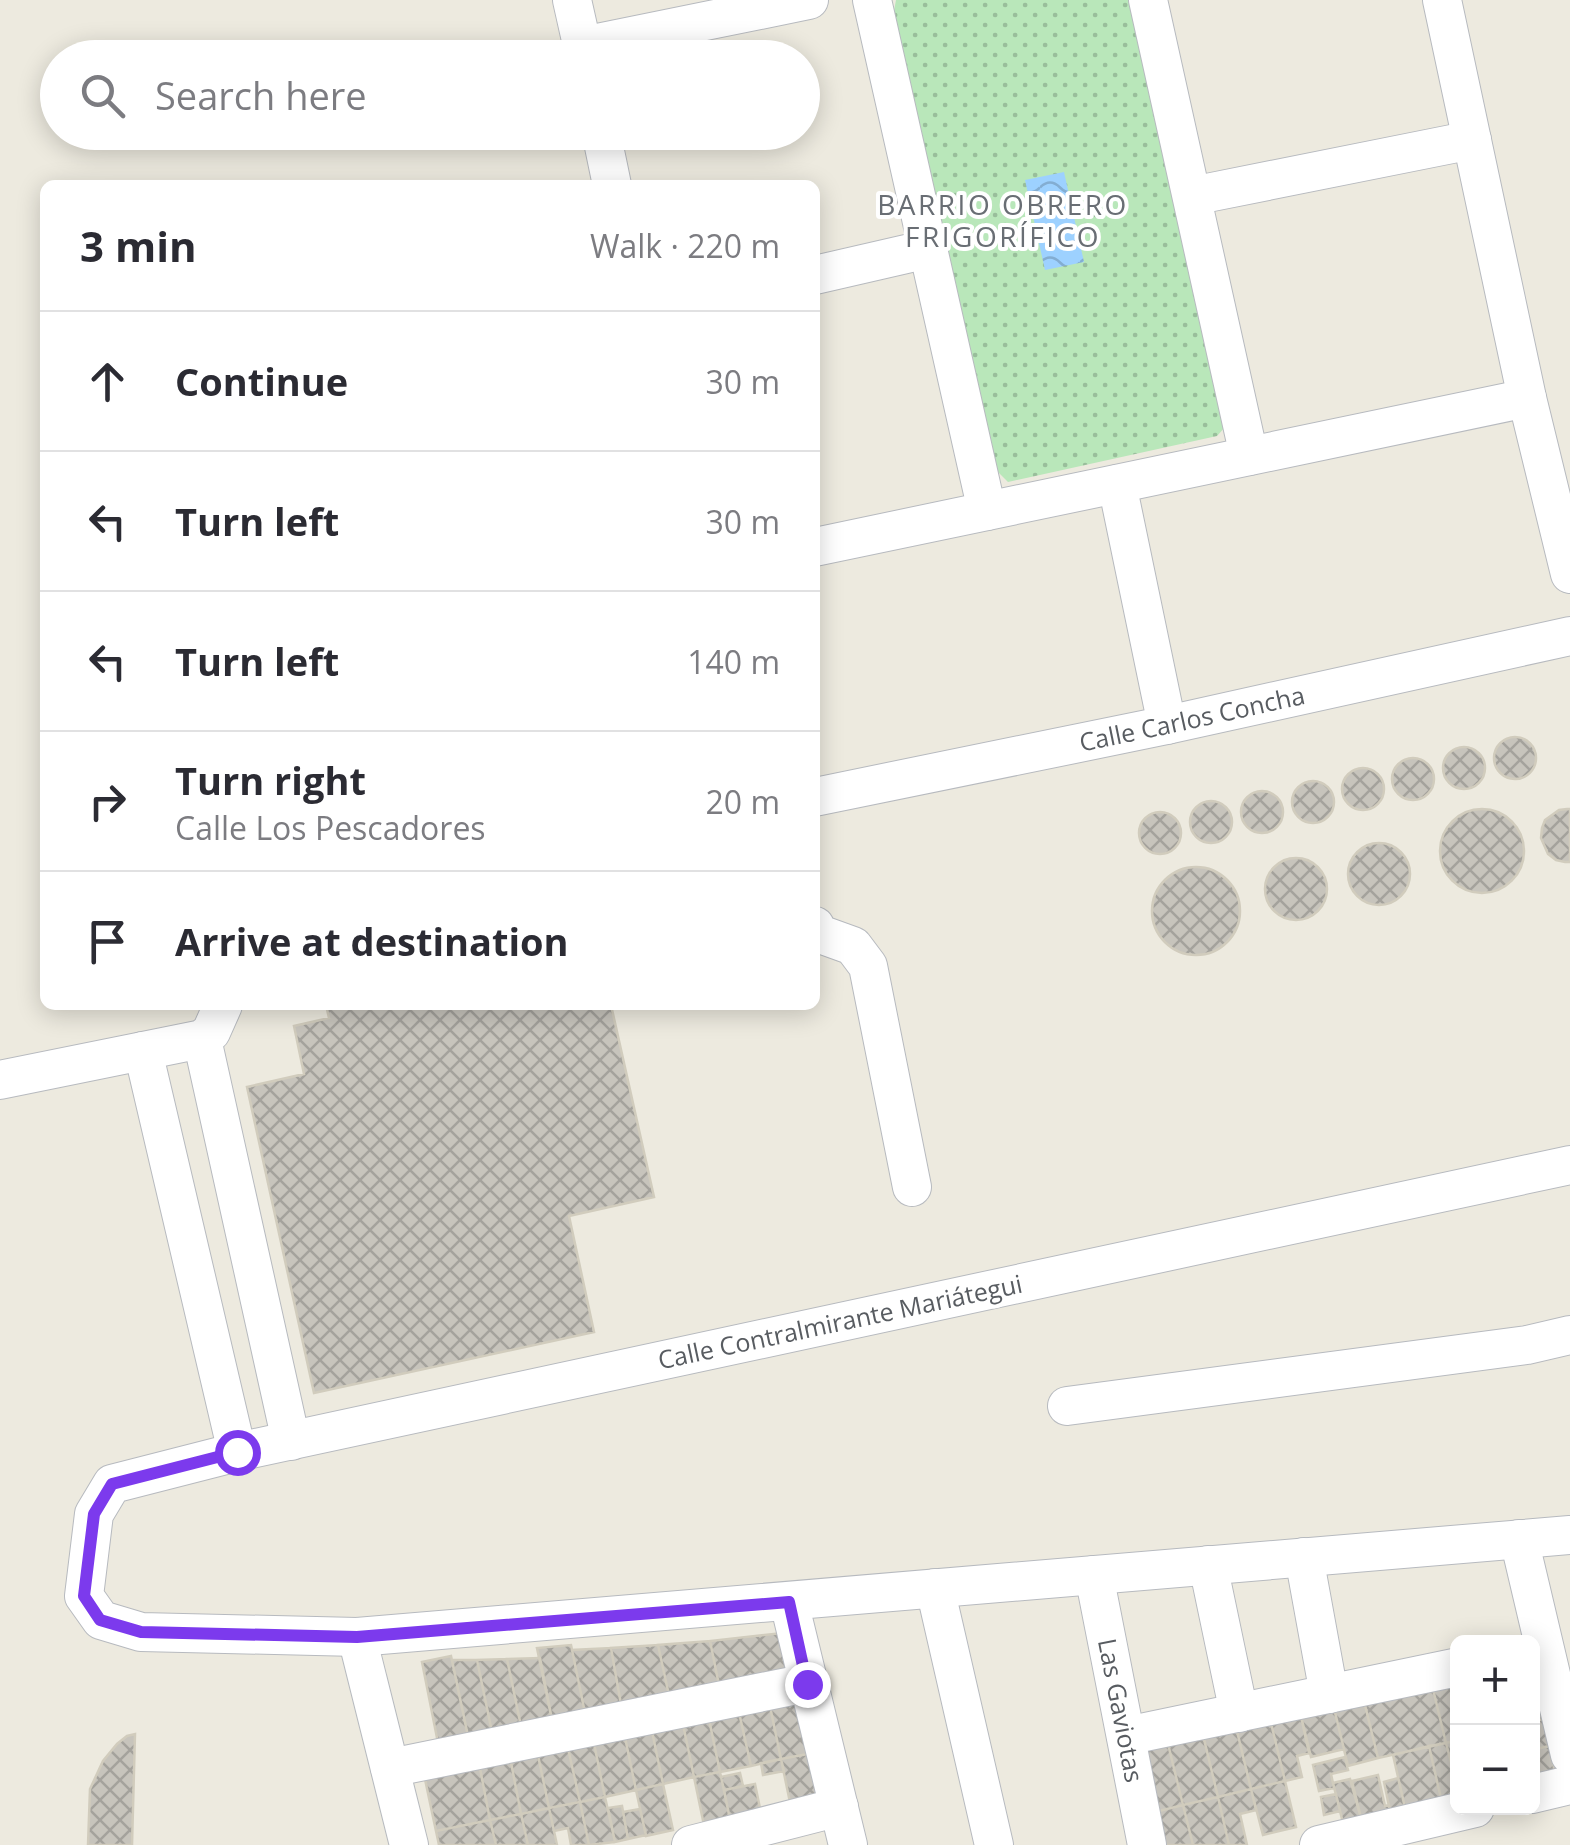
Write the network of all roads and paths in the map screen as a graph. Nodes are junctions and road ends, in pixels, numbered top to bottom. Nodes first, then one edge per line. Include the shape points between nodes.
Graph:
1 (572, 0) edge
2 (809, 0) edge
3 (872, 0) edge
4 (1148, 0) edge
5 (1442, 0) edge
6 (581, 40) edge
7 (636, 40) edge
8 (1472, 140) junction
9 (605, 150) edge
10 (611, 180) edge
11 (1192, 196) junction
12 (928, 249) junction
13 (820, 274) edge
14 (1527, 398) junction
15 (1249, 456) junction
16 (1117, 484) junction
17 (987, 511) junction
18 (820, 546) edge
19 (1570, 574) edge
20 (1570, 636) edge
21 (1166, 725) junction
22 (820, 796) edge
23 (820, 933) edge
24 (221, 1010) edge
25 (202, 1039) junction
26 (143, 1051) junction
27 (0, 1080) edge
28 (1570, 1164) edge
29 (912, 1187) dead end
30 (1570, 1335) edge
31 (1067, 1406) dead end
32 (290, 1441) junction
33 (237, 1452) junction
34 (1570, 1534) edge
35 (1519, 1539) junction
36 (1304, 1558) junction
37 (1208, 1565) junction
38 (1094, 1575) junction
39 (934, 1588) junction
40 (789, 1602) junction
41 (1536, 1635) edge
42 (357, 1637) junction
43 (1540, 1652) edge
44 (1450, 1668) edge
45 (807, 1684) junction
46 (1330, 1694) junction
47 (1238, 1713) junction
48 (1126, 1736) junction
49 (1570, 1755) edge
50 (390, 1768) junction
51 (1570, 1784) edge
52 (1540, 1792) edge
53 (839, 1807) junction
54 (1450, 1814) edge
55 (408, 1845) edge
56 (691, 1845) edge
57 (848, 1845) edge
58 (994, 1845) edge
59 (1147, 1845) edge
60 (1318, 1845) edge

1 - 6 street
2 - 7 street
3 - 12 street
4 - 11 street
5 - 8 street
8 - 11 street
8 - 14 street
9 - 10 street
11 - 15 street
12 - 13 street
12 - 17 street
14 - 15 street
14 - 19 street
15 - 16 street
16 - 17 street
16 - 21 street
17 - 18 street
20 - 21 street, Calle Carlos Concha
21 - 22 street, Calle Carlos Concha
23 - 29 street via 852,946 868,966
24 - 25 street
25 - 26 street
25 - 32 street
26 - 27 street
26 - 33 street
28 - 32 street, Calle Contralmirante Mariátegui
30 - 31 street
32 - 33 street, Calle Contralmirante Mariátegui
33 - 42 street, Calle Contralmirante Mariátegui via 112,1484 94,1514 84,1596 100,1620 141,1632
34 - 35 street
35 - 36 street
35 - 41 street
36 - 37 street
36 - 46 street
37 - 38 street
37 - 47 street
38 - 39 street
38 - 48 street, Las Gaviotas
39 - 40 street
39 - 58 street
40 - 42 street
40 - 45 street
42 - 50 street
43 - 49 street
44 - 46 street
45 - 50 street
45 - 53 street
46 - 47 street
47 - 48 street
48 - 59 street, Las Gaviotas
50 - 55 street
51 - 52 street
53 - 56 street
53 - 57 street
54 - 60 street

